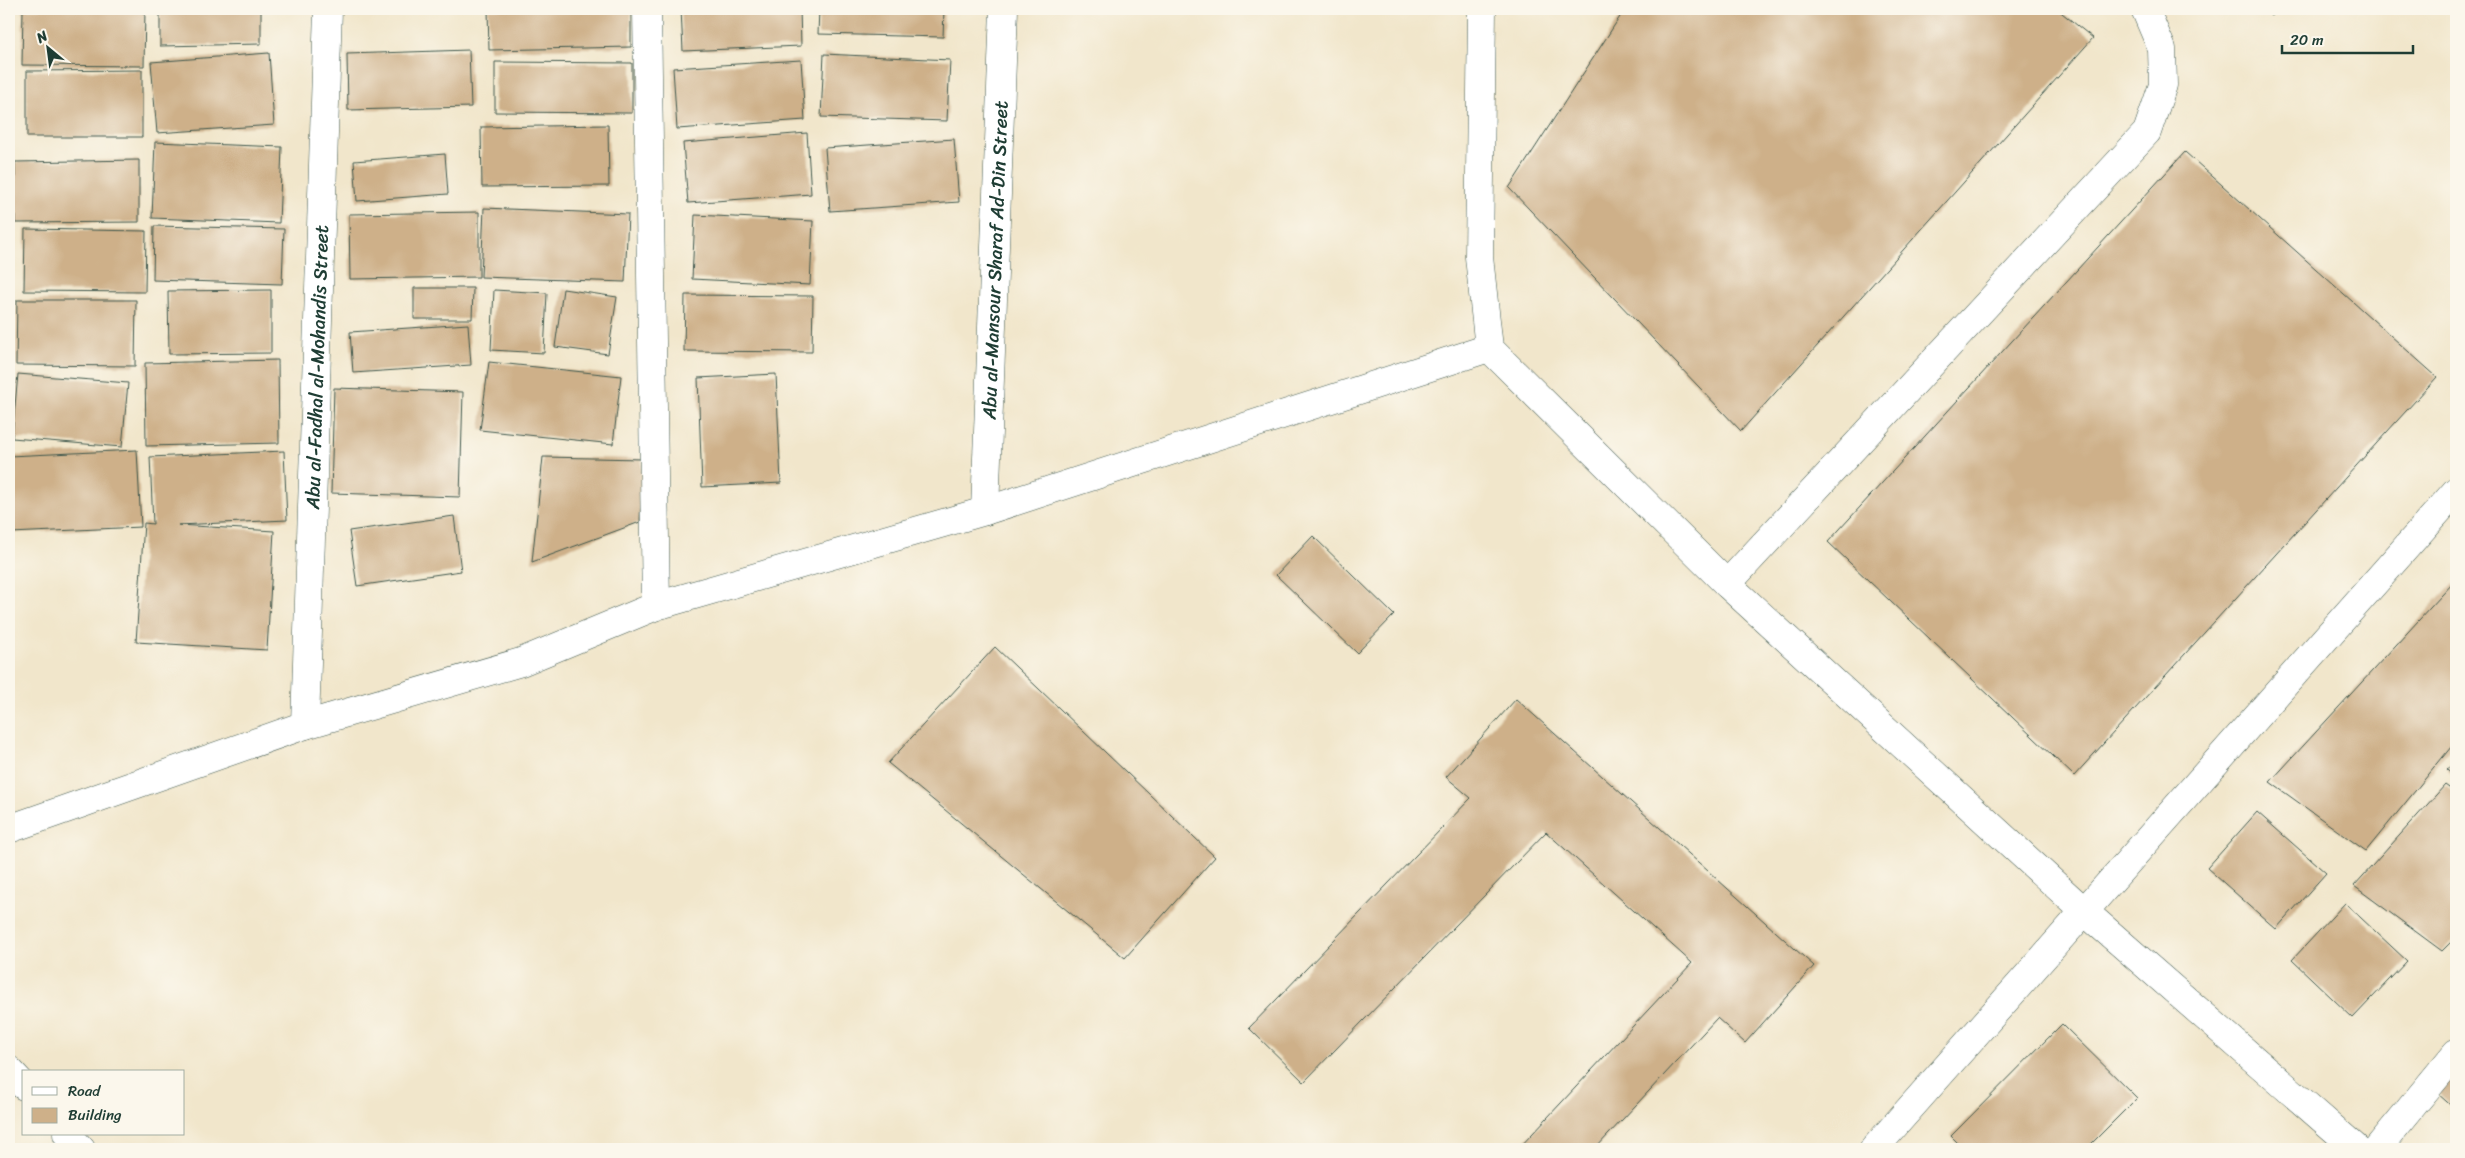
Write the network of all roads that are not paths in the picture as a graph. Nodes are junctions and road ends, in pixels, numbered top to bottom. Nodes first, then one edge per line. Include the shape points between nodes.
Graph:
1 (328, 9) edge
2 (647, 9) edge
3 (1004, 9) edge
4 (1482, 9) edge
5 (2145, 9) edge
6 (1489, 348) junction
7 (2456, 491) edge
8 (985, 511) junction
9 (1727, 584) junction
10 (656, 606) junction
11 (305, 726) junction
12 (9, 829) edge
13 (2086, 912) junction
14 (2456, 1053) edge
15 (9, 1070) edge
16 (22, 1084) edge
17 (69, 1136) edge
18 (81, 1149) edge
19 (1874, 1149) edge
20 (2357, 1149) edge
21 (2377, 1149) edge

1 - 11 street, Abu al-Fadhal al-Mohandis Street
2 - 10 street
3 - 8 street, Abu al-Mansour Sharaf Ad-Din Street
4 - 6 street via 1479,257
5 - 9 street via 2162,49 2163,76 2147,132
6 - 8 street
6 - 9 street
7 - 13 street
8 - 10 street
9 - 13 street
10 - 11 street via 521,662
11 - 12 street
13 - 19 street
13 - 20 street
14 - 21 street
15 - 16 street
17 - 18 street

